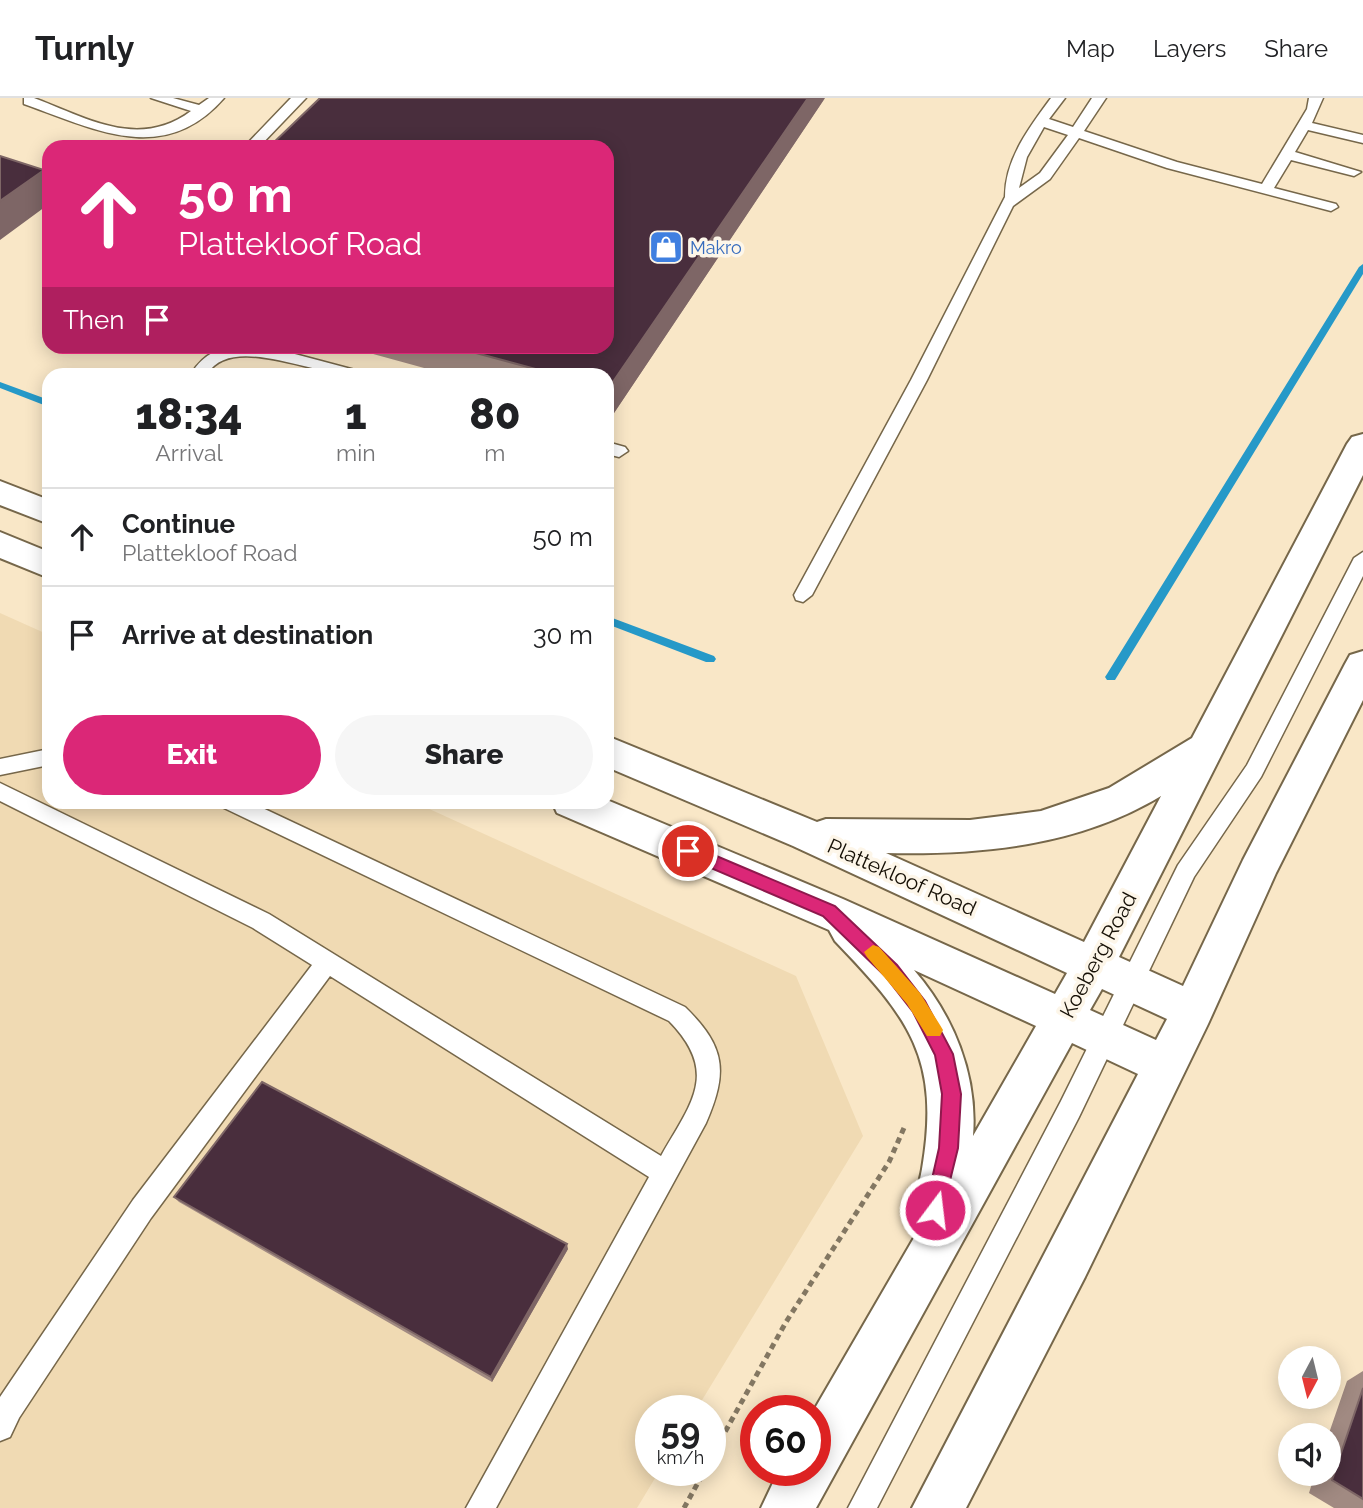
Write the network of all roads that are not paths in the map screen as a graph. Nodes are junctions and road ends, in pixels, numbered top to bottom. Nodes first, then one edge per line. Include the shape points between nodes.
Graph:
1 (158, 98) edge
2 (217, 98) edge
3 (299, 98) edge
4 (1058, 98) edge
5 (1099, 98) edge
6 (1316, 98) edge
7 (29, 102) dead end
8 (201, 110) junction
9 (1041, 121) junction
10 (1304, 125) junction
11 (1078, 132) junction
12 (1363, 139) edge
13 (258, 140) edge
14 (1286, 154) junction
15 (1354, 172) dead end
16 (1266, 189) junction
17 (1012, 197) junction
18 (1331, 207) dead end
19 (217, 354) edge
20 (271, 354) edge
21 (202, 368) edge
22 (326, 368) edge
23 (1363, 443) edge
24 (0, 492) edge
25 (42, 510) edge
26 (0, 544) edge
27 (1363, 558) edge
28 (42, 563) edge
29 (803, 595) dead end
30 (1363, 664) edge
31 (1204, 748) junction
32 (614, 754) edge
33 (42, 758) edge
34 (0, 766) edge
35 (0, 791) edge
36 (245, 809) edge
37 (588, 809) edge
38 (807, 835) junction
39 (829, 911) junction
40 (327, 962) junction
41 (1094, 964) junction
42 (1132, 982) junction
43 (1193, 1011) junction
44 (1065, 1017) junction
45 (1105, 1035) junction
46 (1165, 1065) junction
47 (665, 1173) junction
48 (912, 1282) junction
49 (0, 1427) edge
50 (831, 1430) edge
51 (799, 1486) edge
52 (480, 1508) edge
53 (787, 1508) edge
54 (862, 1508) edge
55 (938, 1508) edge

1 - 8 lane
2 - 8 lane
3 - 13 lane
4 - 9 lane
5 - 11 lane
6 - 10 lane
7 - 8 lane via 134,134 163,132
9 - 11 lane
9 - 17 lane via 1013,174
10 - 12 lane
10 - 14 lane
11 - 16 lane via 1172,166
11 - 17 lane via 1043,178
14 - 15 lane
14 - 16 lane
16 - 18 lane
17 - 29 lane
19 - 21 lane
20 - 22 lane
23 - 31 main road, Koeberg Road
24 - 25 main road
26 - 28 main road
27 - 42 lane via 1254,771 1186,871
30 - 43 main road via 1257,872
31 - 38 main road via 1111,805 1042,827 948,837
31 - 41 main road, Koeberg Road
32 - 38 main road, Plattekloof Road
33 - 34 lane
35 - 40 lane via 194,885
36 - 47 lane via 677,1014 698,1033 708,1051 710,1081
37 - 39 main road
38 - 41 main road, Plattekloof Road
39 - 44 main road
39 - 48 main road via 914,998 937,1037 948,1074 952,1126 946,1165
40 - 47 lane
40 - 49 lane via 142,1209
41 - 42 main road, Plattekloof Road
41 - 44 main road, Koeberg Road
42 - 43 main road, Plattekloof Road
42 - 45 lane
43 - 46 main road
44 - 45 main road
44 - 48 main road, Koeberg Road
45 - 46 main road
45 - 54 lane
46 - 55 main road
47 - 52 lane
48 - 50 main road, Koeberg Road
51 - 53 main road

